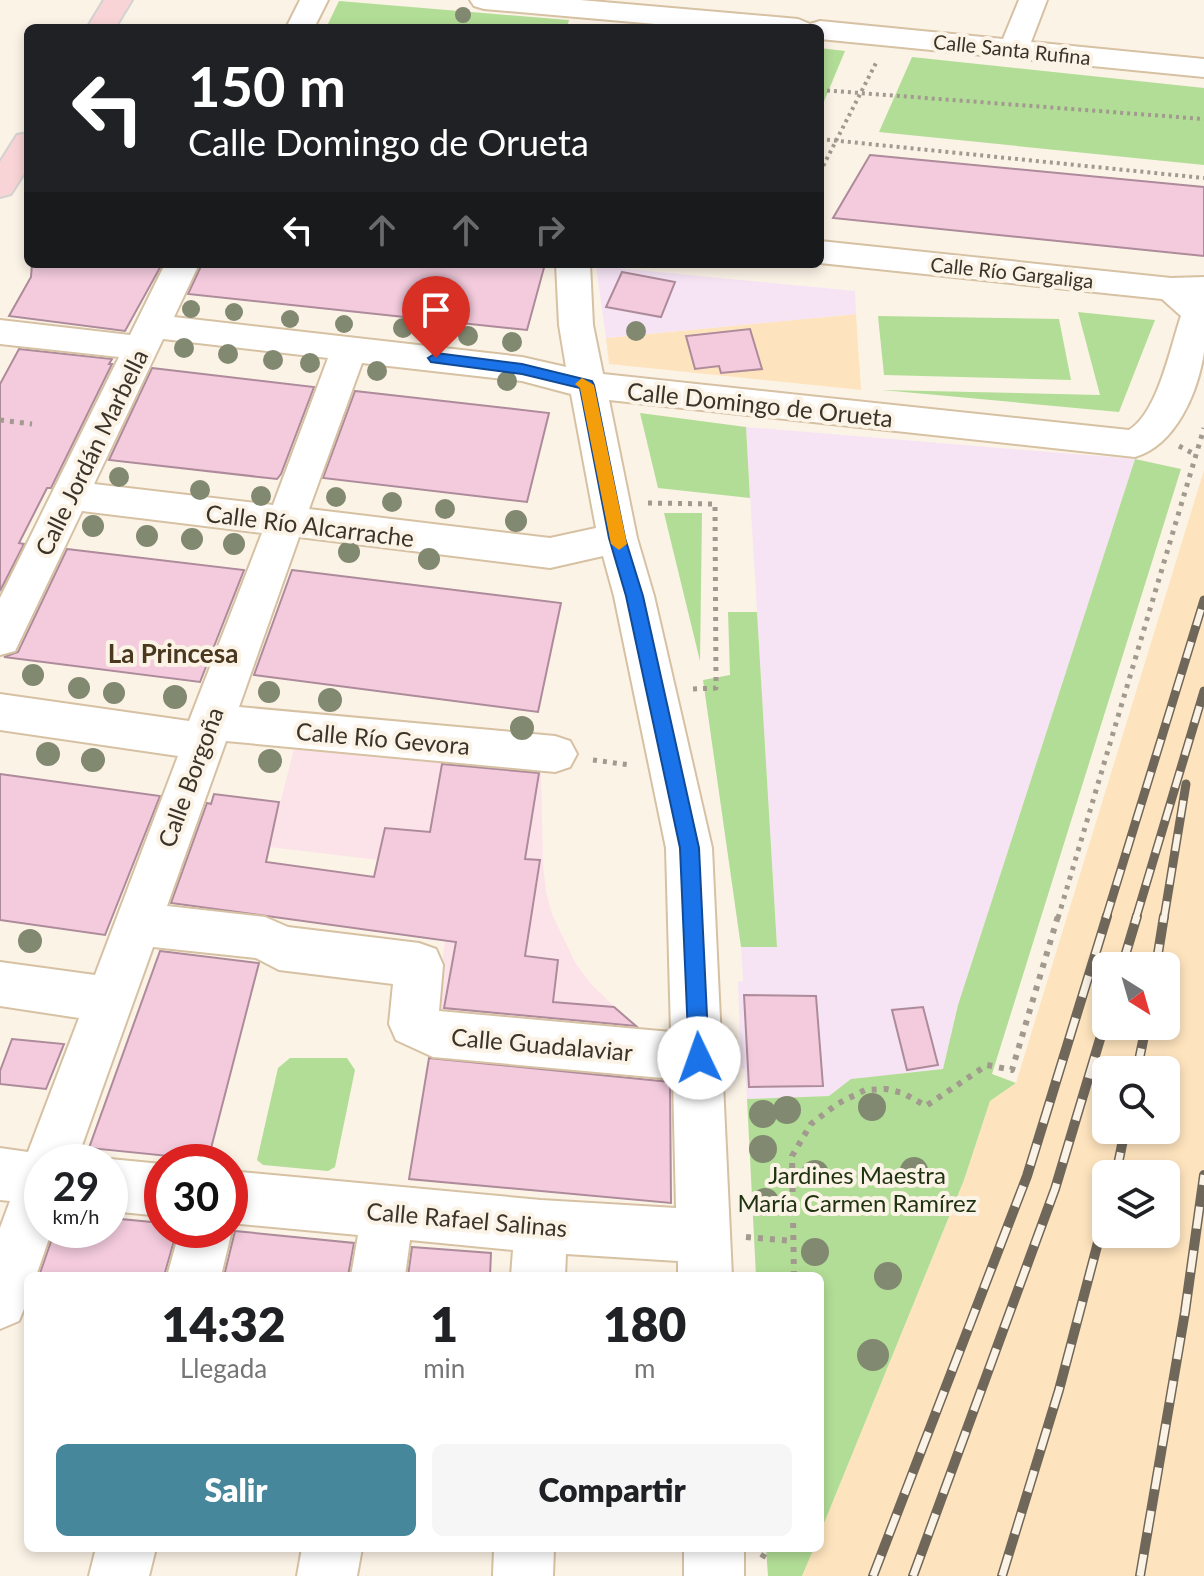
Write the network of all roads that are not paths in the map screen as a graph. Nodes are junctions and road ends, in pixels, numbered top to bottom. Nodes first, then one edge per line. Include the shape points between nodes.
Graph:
1 (118, 0) edge
2 (314, 0) edge
3 (487, 0) edge
4 (1033, 0) edge
5 (606, 12) edge
6 (103, 24) edge
7 (302, 24) edge
8 (750, 24) edge
9 (824, 30) edge
10 (1014, 49) junction
11 (1204, 68) edge
12 (24, 151) edge
13 (13, 177) edge
14 (824, 252) edge
15 (180, 268) edge
16 (573, 268) edge
17 (1187, 288) edge
18 (0, 332) edge
19 (148, 337) junction
20 (350, 347) junction
21 (587, 385) junction
22 (70, 495) junction
23 (284, 522) junction
24 (617, 538) junction
25 (550, 553) junction
26 (634, 596) junction
27 (0, 639) edge
28 (0, 712) edge
29 (206, 732) junction
30 (555, 754) road end
31 (137, 924) junction
32 (0, 984) edge
33 (110, 1000) junction
34 (699, 1058) junction
35 (57, 1144) edge
36 (0, 1174) edge
37 (24, 1178) edge
38 (248, 1199) edge
39 (388, 1213) junction
40 (24, 1233) edge
41 (201, 1248) edge
42 (540, 1251) edge
43 (705, 1256) edge
44 (195, 1272) edge
45 (379, 1272) edge
46 (0, 1302) edge
47 (125, 1552) edge
48 (331, 1552) edge
49 (524, 1552) edge
50 (714, 1552) edge
51 (119, 1576) edge
52 (327, 1576) edge
53 (523, 1576) edge
54 (714, 1576) edge

1 - 6 main road
2 - 7 street
3 - 5 street
4 - 10 street
5 - 8 street
9 - 10 street, Calle Santa Rufina
10 - 11 street, Calle Santa Rufina
12 - 13 main road
14 - 17 street, Calle Río Gargaliga
15 - 19 street, Calle Jordán Marbella
16 - 21 street
17 - 21 street, Calle Domingo de Orueta via 1199,313 1167,410 1152,433 1135,444
18 - 19 street, Calle Domingo de Orueta
19 - 20 street, Calle Domingo de Orueta
19 - 22 street, Calle Jordán Marbella
20 - 21 street, Calle Domingo de Orueta via 522,369
20 - 23 street, Calle Borgoña
21 - 24 street
22 - 23 street, Calle Río Alcarrache
22 - 27 street, Calle Jordán Marbella
23 - 25 street, Calle Río Alcarrache
23 - 29 street, Calle Borgoña
24 - 25 street, Calle Río Alcarrache
24 - 26 street
25 - 26 street, Calle Río Alcarrache
26 - 34 street via 689,848
28 - 29 street, Calle Río Gevora
29 - 30 street, Calle Río Gevora
29 - 31 street, Calle Borgoña
31 - 33 street, Calle Borgoña
31 - 34 street, Calle Guadalaviar via 265,938 279,948 419,965 413,1024 433,1034
32 - 33 street
33 - 35 street, Calle Borgoña
34 - 43 street
36 - 37 street
38 - 39 street, Calle Rafael Salinas
39 - 42 street, Calle Rafael Salinas
39 - 45 street
40 - 46 street
41 - 44 street
42 - 43 street, Calle Rafael Salinas
47 - 51 street
48 - 52 street
49 - 53 street
50 - 54 street

